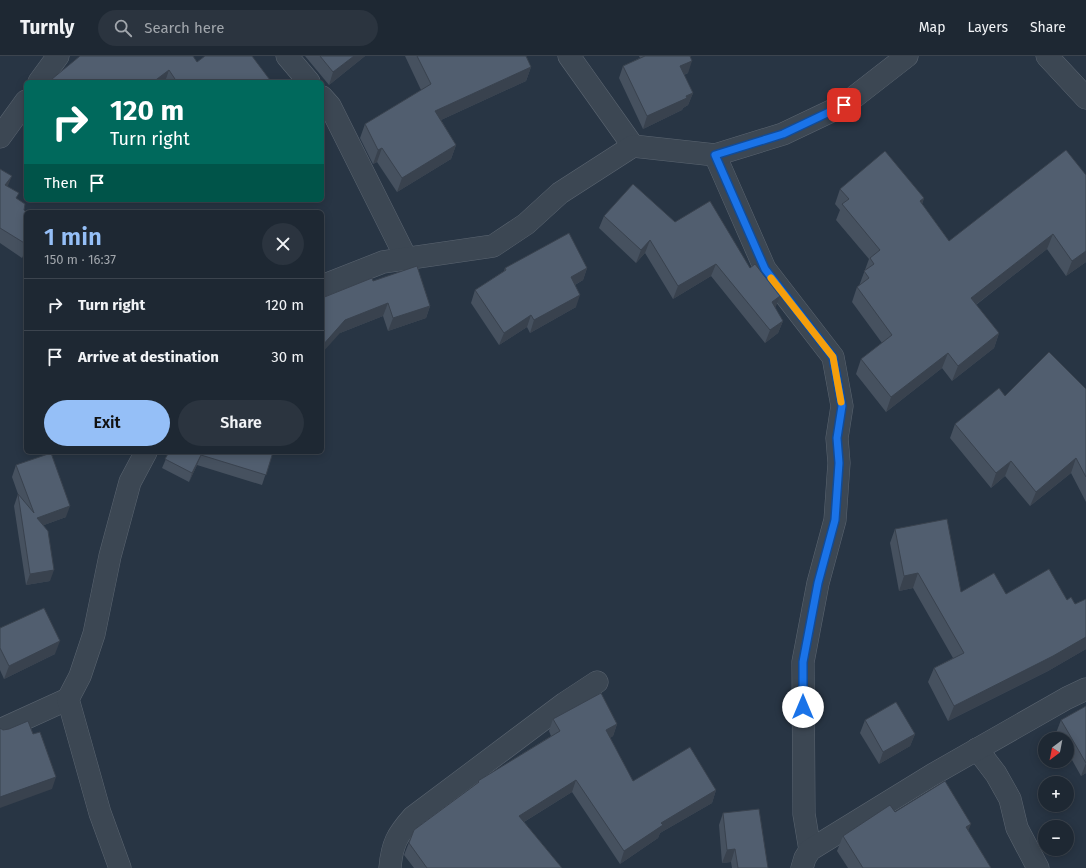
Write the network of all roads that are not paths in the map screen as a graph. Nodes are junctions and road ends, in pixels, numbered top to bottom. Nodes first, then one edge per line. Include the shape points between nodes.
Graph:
1 (58, 56) edge
2 (287, 56) edge
3 (569, 56) edge
4 (907, 56) edge
5 (1047, 56) edge
6 (40, 80) edge
7 (307, 80) edge
8 (1086, 98) edge
9 (324, 99) edge
10 (24, 104) edge
11 (0, 137) edge
12 (633, 146) junction
13 (715, 155) junction
14 (406, 258) junction
15 (324, 285) edge
16 (145, 454) edge
17 (597, 682) dead end
18 (1086, 689) edge
19 (68, 698) junction
20 (0, 730) edge
21 (977, 749) junction
22 (806, 859) edge
23 (120, 868) edge
24 (390, 868) edge
25 (1038, 868) edge

1 - 6 street
2 - 7 street
3 - 12 street
4 - 13 street via 844,105 783,134
5 - 8 street
9 - 14 street via 330,106
10 - 11 street
12 - 13 street
12 - 14 street via 560,193 526,224 493,246
13 - 22 street via 765,269 833,357 842,406 837,438 839,463 835,520 818,583 803,662
14 - 15 street via 383,262
16 - 19 street via 130,482 110,556 94,634 80,676
17 - 24 street via 413,817 400,832 392,852
18 - 21 street
19 - 20 street
19 - 23 street via 100,813
21 - 22 street via 932,774
21 - 25 street via 996,774 1010,799 1017,828

